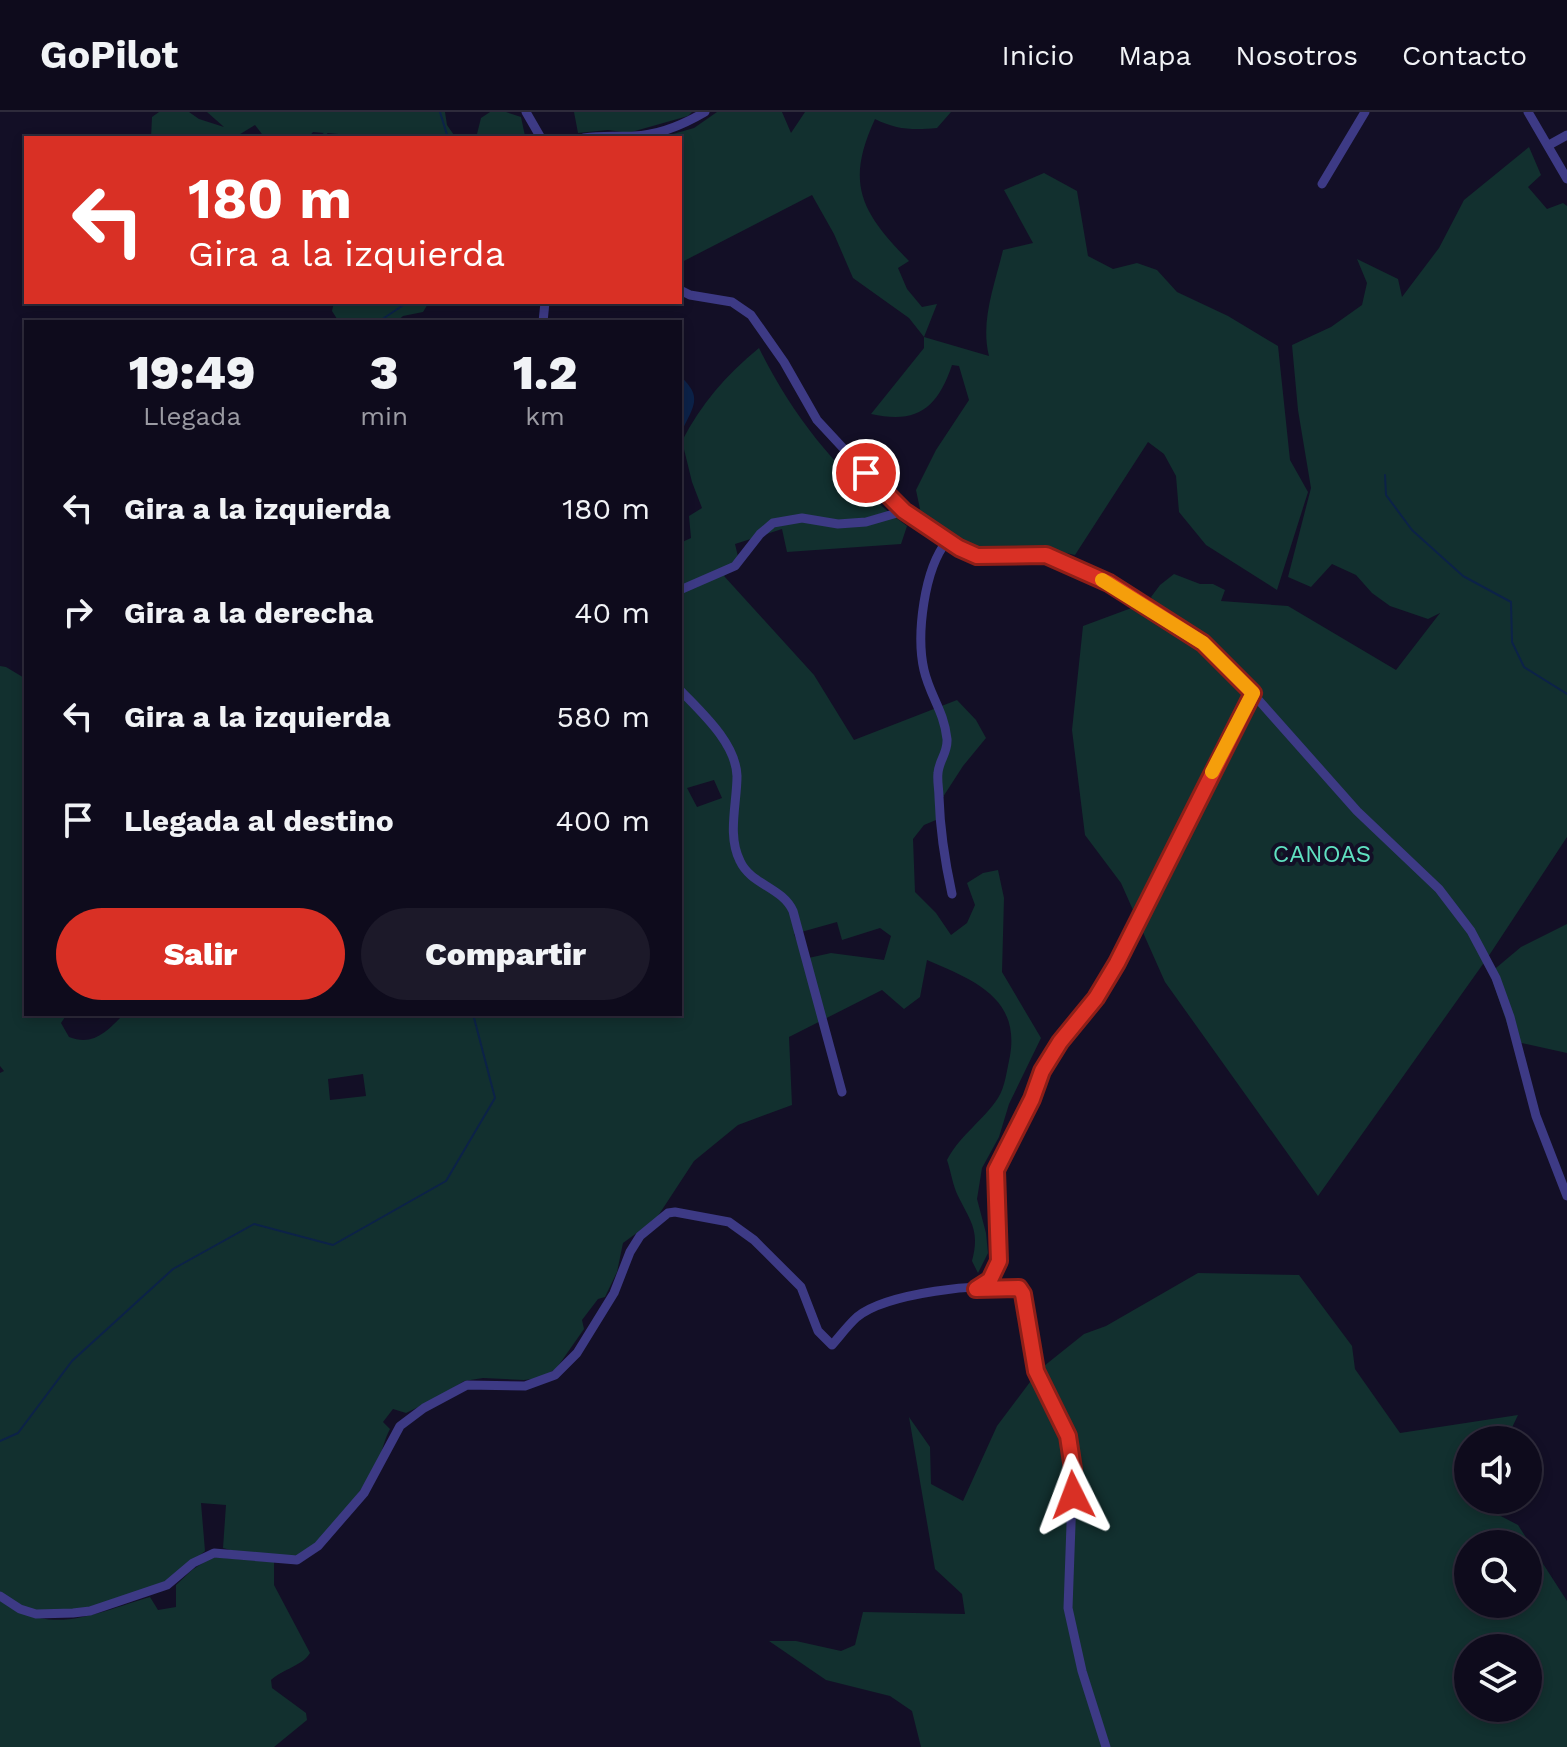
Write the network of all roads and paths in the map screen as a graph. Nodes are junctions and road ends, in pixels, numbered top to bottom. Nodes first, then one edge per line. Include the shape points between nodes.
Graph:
1 (526, 112) edge
2 (705, 112) edge
3 (1365, 112) edge
4 (1528, 112) edge
5 (1567, 135) edge
6 (540, 136) edge
7 (594, 136) edge
8 (633, 136) edge
9 (633, 136) edge
10 (1549, 145) junction
11 (1567, 179) edge
12 (1322, 184) dead end
13 (682, 291) edge
14 (904, 511) junction
15 (947, 541) junction
16 (682, 589) edge
17 (682, 692) edge
18 (1253, 693) junction
19 (952, 894) dead end
20 (842, 1092) dead end
21 (1567, 1196) edge
22 (976, 1289) junction
23 (0, 1596) edge
24 (1106, 1747) edge

1 - 6 street
2 - 9 street via 680,126
3 - 12 street
4 - 10 street
5 - 10 street
7 - 8 street
10 - 11 street
13 - 14 street via 732,302 751,315 817,420
14 - 15 street
14 - 16 street via 866,522 802,518 773,523 735,566
15 - 18 street via 977,556 1046,555 1109,583 1203,643
15 - 19 street via 931,566 921,644 923,668 945,721 947,751 937,776 939,824
17 - 20 street via 708,718 733,757 738,858 755,880 784,897 793,911
18 - 21 street via 1357,811 1439,889 1471,931 1501,991 1536,1116
18 - 22 street via 1117,963 1042,1071 998,1166 999,1261 990,1280
22 - 23 street via 925,1292 883,1303 858,1316 832,1345 818,1331 801,1287 742,1230 729,1222 668,1213 640,1236 614,1293 577,1353 555,1375 525,1386 467,1385 424,1408 400,1426 364,1493 318,1546 297,1560 214,1553 167,1585 90,1611 36,1614
22 - 24 street via 1011,1287 1023,1294 1036,1371 1068,1436 1073,1469 1068,1608

